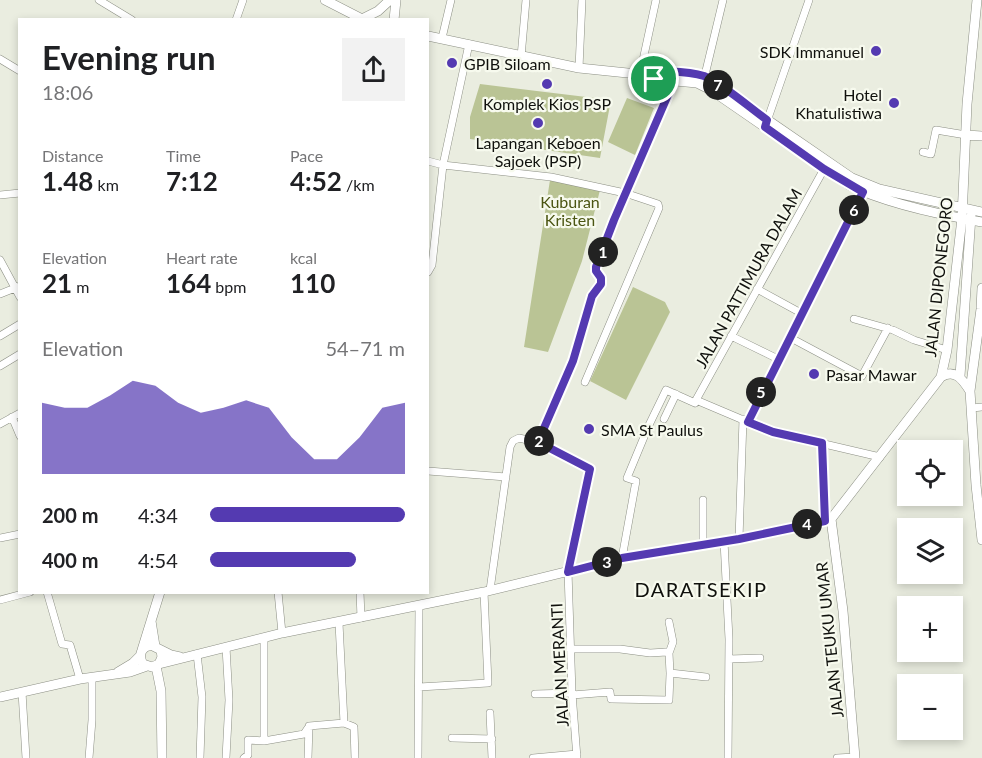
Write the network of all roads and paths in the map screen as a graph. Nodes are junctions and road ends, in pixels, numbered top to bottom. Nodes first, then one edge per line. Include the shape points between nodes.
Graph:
1 (99, 0) edge
2 (243, 0) edge
3 (325, 0) edge
4 (390, 0) edge
5 (396, 0) edge
6 (451, 0) edge
7 (526, 0) edge
8 (582, 0) edge
9 (656, 0) edge
10 (723, 0) edge
11 (809, 0) edge
12 (977, 0) edge
13 (129, 18) edge
14 (237, 18) edge
15 (360, 18) edge
16 (364, 18) edge
17 (394, 18) edge
18 (429, 36) edge
19 (442, 39) junction
20 (469, 44) junction
21 (521, 57) junction
22 (0, 59) edge
23 (579, 68) junction
24 (18, 69) edge
25 (644, 74) junction
26 (674, 81) junction
27 (703, 81) junction
28 (766, 123) junction
29 (969, 134) junction
30 (982, 136) edge
31 (923, 152) dead end
32 (429, 161) edge
33 (443, 165) junction
34 (824, 169) junction
35 (863, 192) junction
36 (18, 193) edge
37 (626, 193) junction
38 (0, 195) edge
39 (982, 212) edge
40 (967, 214) junction
41 (982, 222) edge
42 (0, 261) edge
43 (429, 270) edge
44 (17, 287) edge
45 (982, 288) edge
46 (757, 289) junction
47 (0, 294) edge
48 (801, 313) junction
49 (854, 319) dead end
50 (18, 325) edge
51 (888, 328) junction
52 (0, 336) edge
53 (731, 336) junction
54 (789, 338) junction
55 (947, 350) junction
56 (18, 355) edge
57 (778, 359) junction
58 (0, 366) edge
59 (960, 376) junction
60 (941, 377) junction
61 (585, 381) dead end
62 (970, 391) junction
63 (676, 394) junction
64 (695, 402) junction
65 (982, 407) edge
66 (972, 408) junction
67 (16, 415) edge
68 (664, 419) dead end
69 (746, 420) junction
70 (0, 424) edge
71 (538, 442) junction
72 (822, 443) junction
73 (880, 457) junction
74 (429, 471) edge
75 (506, 477) junction
76 (703, 500) dead end
77 (828, 520) junction
78 (18, 534) edge
79 (0, 538) edge
80 (739, 539) junction
81 (982, 540) edge
82 (724, 541) junction
83 (703, 545) junction
84 (622, 558) junction
85 (568, 572) junction
86 (487, 591) junction
87 (22, 594) edge
88 (48, 594) edge
89 (159, 594) edge
90 (278, 594) edge
91 (360, 594) edge
92 (0, 600) edge
93 (419, 606) junction
94 (151, 618) junction
95 (361, 618) junction
96 (669, 622) dead end
97 (339, 623) junction
98 (282, 633) junction
99 (264, 638) junction
100 (226, 647) junction
101 (158, 648) junction
102 (570, 649) junction
103 (669, 653) junction
104 (141, 654) junction
105 (196, 654) junction
106 (182, 657) junction
107 (729, 658) junction
108 (760, 658) dead end
109 (154, 666) junction
110 (116, 674) junction
111 (670, 674) junction
112 (92, 677) junction
113 (706, 677) dead end
114 (80, 679) junction
115 (419, 687) junction
116 (22, 692) junction
117 (535, 694) dead end
118 (572, 694) junction
119 (0, 697) edge
120 (490, 713) dead end
121 (344, 723) junction
122 (309, 727) junction
123 (452, 738) dead end
124 (492, 739) junction
125 (264, 741) junction
126 (577, 756) edge
127 (855, 757) edge
128 (26, 758) edge
129 (89, 758) edge
130 (162, 758) edge
131 (200, 758) edge
132 (226, 758) edge
133 (244, 758) edge
134 (308, 758) edge
135 (356, 758) edge
136 (418, 758) edge
137 (492, 758) edge
138 (533, 758) edge
139 (728, 758) edge
140 (837, 758) edge

1 - 13 street
2 - 14 street
3 - 15 street
4 - 16 street
5 - 17 street
6 - 19 street
7 - 21 street
8 - 23 street
9 - 25 street
10 - 27 street
11 - 28 street
12 - 29 street, JALAN DIPONEGORO
18 - 19 street
19 - 20 street
20 - 21 street
20 - 33 street
21 - 23 street
22 - 24 street
23 - 25 street
25 - 26 street
25 - 27 street via 692,74
26 - 27 street
26 - 37 street
27 - 28 street
28 - 34 street
28 - 40 street via 852,178
29 - 30 street
29 - 31 street via 936,130 931,154
29 - 40 street, JALAN DIPONEGORO
32 - 33 street
33 - 37 street via 552,177
33 - 43 street
34 - 35 street
34 - 46 street, JALAN PATTIMURA DALAM
35 - 40 street
35 - 48 street
36 - 38 street
37 - 61 street via 658,204 659,208
37 - 71 street via 596,267 601,284 592,296 573,361
39 - 40 street
40 - 41 street
40 - 55 street, JALAN DIPONEGORO
40 - 59 street
42 - 44 street
44 - 47 street
45 - 62 street
46 - 48 street
46 - 53 street, JALAN PATTIMURA DALAM
48 - 54 street
49 - 51 street
50 - 52 street
51 - 54 street via 862,376
51 - 55 street
53 - 57 street
53 - 64 street, JALAN PATTIMURA DALAM
54 - 57 street
55 - 60 street, JALAN DIPONEGORO
56 - 58 street
57 - 69 street
59 - 60 street
59 - 62 street
60 - 73 street, JALAN DIPONEGORO
62 - 66 street
63 - 64 street
63 - 68 street
63 - 84 street via 666,390 627,478 636,481
64 - 69 street
65 - 66 street
66 - 81 street
67 - 70 street
69 - 72 street via 773,432
69 - 80 street
71 - 75 street via 519,438 513,441
71 - 85 street, JALAN MERANTI via 590,469
72 - 73 street
72 - 77 street
73 - 77 street, JALAN DIPONEGORO
74 - 75 street
75 - 86 street
76 - 83 street
77 - 80 street
77 - 127 street, JALAN TEUKU UMAR via 843,611
78 - 79 street
80 - 82 street
82 - 83 street
82 - 107 street
83 - 84 street
84 - 85 street
85 - 86 street
85 - 102 street, JALAN MERANTI
86 - 93 street
86 - 115 street via 488,683
87 - 92 street
88 - 114 street via 62,644 70,645
89 - 94 street
90 - 98 street
91 - 95 street
93 - 95 street
93 - 115 street
94 - 101 street
94 - 104 street
95 - 97 street
96 - 103 street via 673,642
97 - 98 street
97 - 121 street
98 - 99 street
99 - 100 street
99 - 125 street
100 - 105 street
100 - 132 street
101 - 104 street via 147,646
101 - 106 street
101 - 109 street via 162,657
102 - 103 street
102 - 118 street, JALAN MERANTI
103 - 111 street
104 - 109 street via 143,664
104 - 110 street
105 - 106 street
105 - 131 street via 202,697
106 - 109 street
107 - 108 street
107 - 139 street
109 - 110 street
109 - 130 street via 161,691
110 - 112 street
111 - 113 street
111 - 118 street via 669,700 611,699 610,692
112 - 114 street
112 - 129 street
114 - 116 street
115 - 136 street
116 - 119 street
116 - 128 street
117 - 118 street
118 - 126 street, JALAN MERANTI
120 - 124 street
121 - 122 street
121 - 135 street via 354,728
122 - 125 street via 304,735
122 - 134 street
123 - 124 street
124 - 137 street
125 - 133 street via 248,740 248,755
126 - 138 street
127 - 140 street

